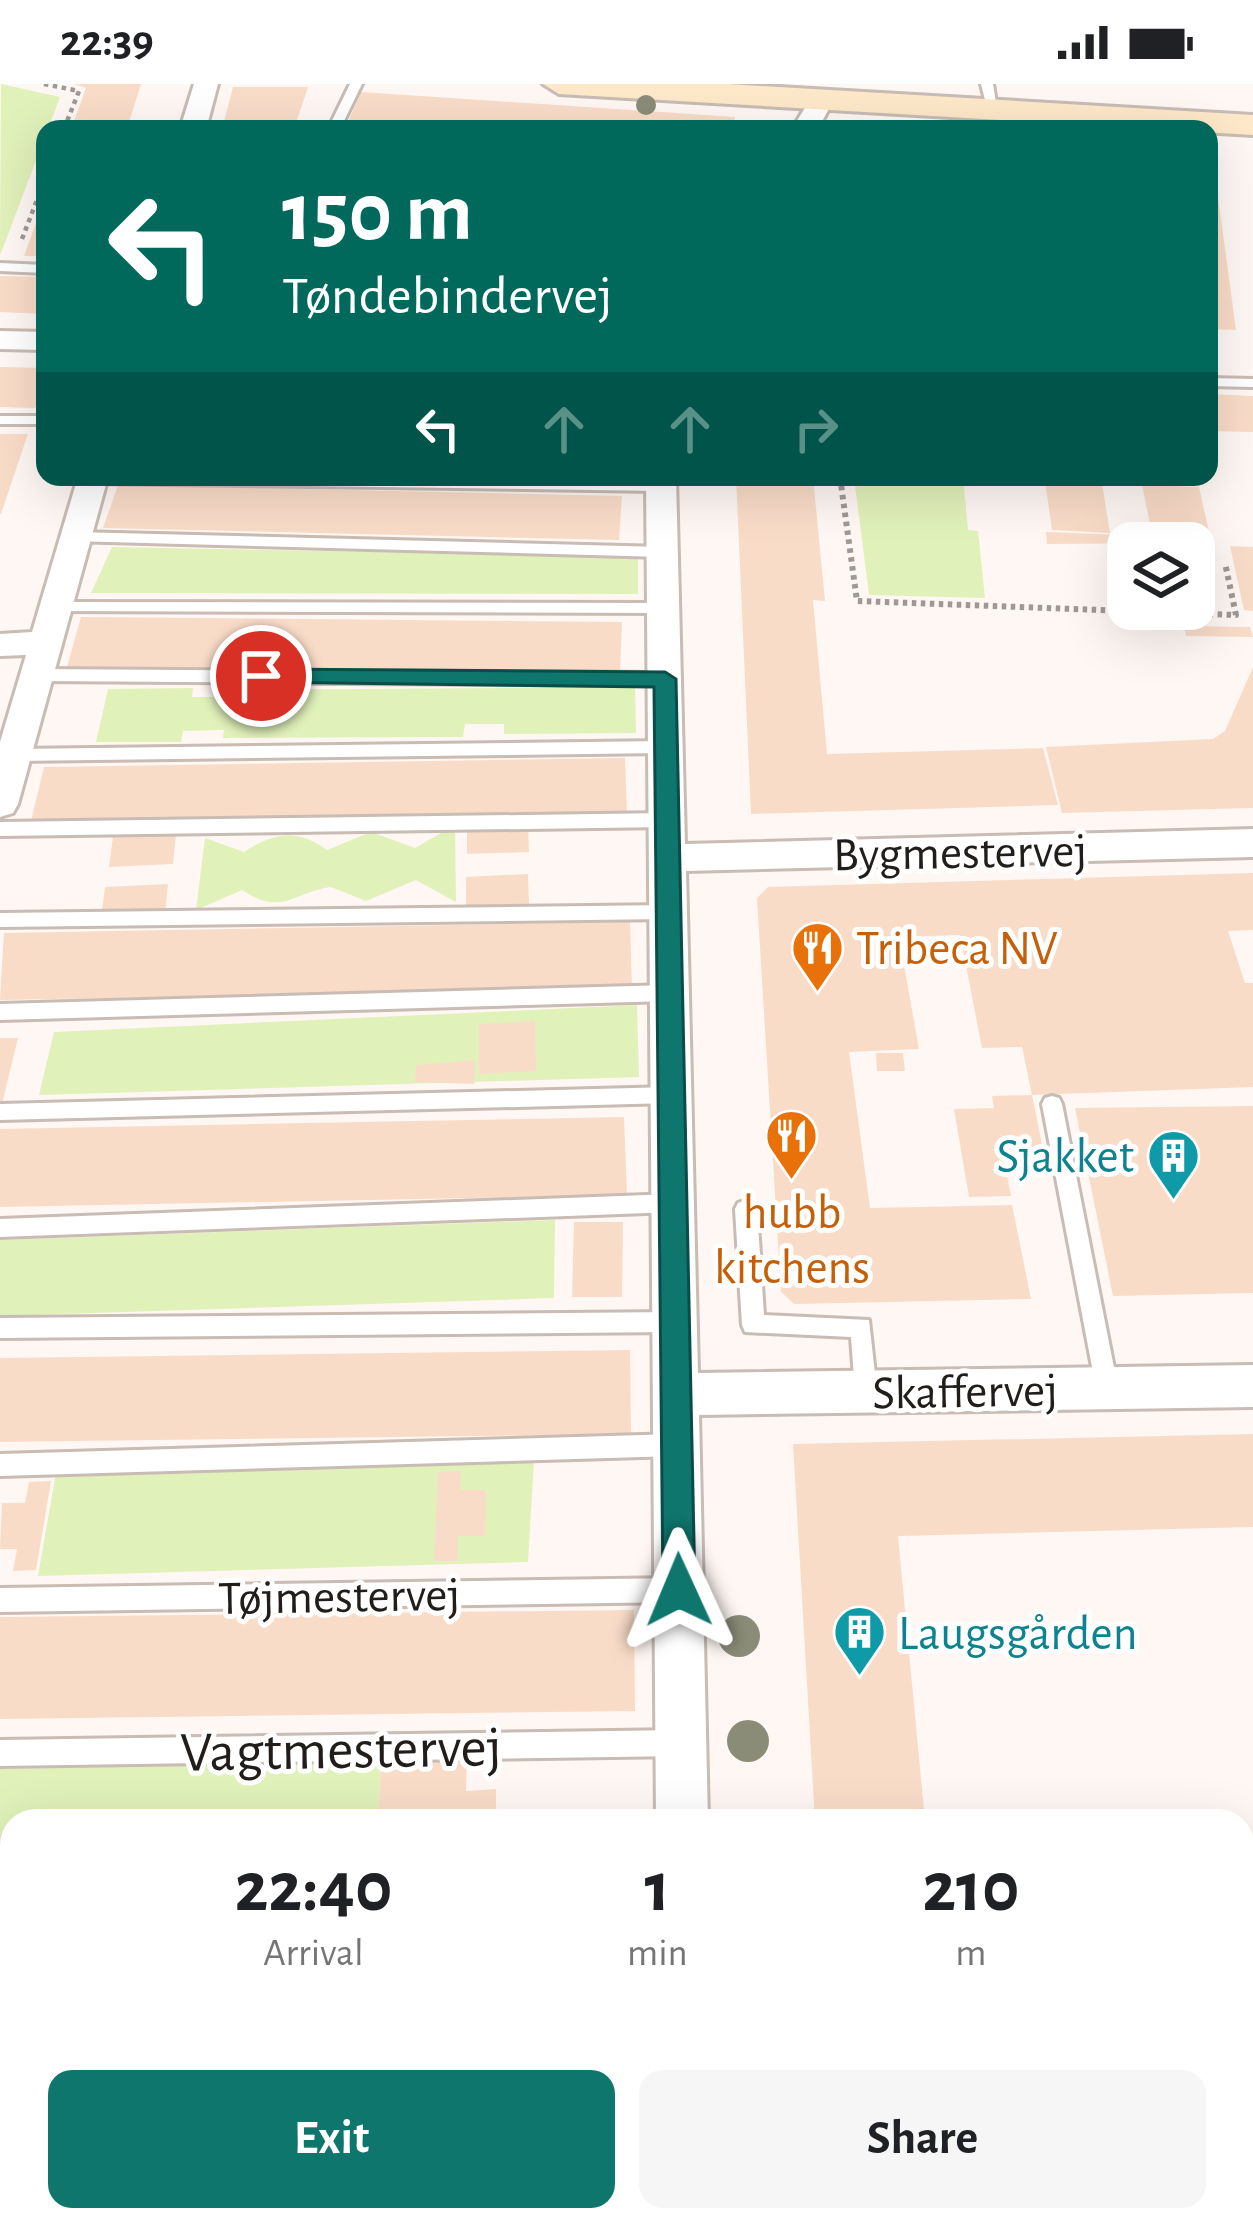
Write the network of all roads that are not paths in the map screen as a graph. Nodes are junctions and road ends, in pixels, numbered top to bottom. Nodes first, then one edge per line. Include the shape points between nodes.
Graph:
1 (206, 84) edge
2 (356, 84) edge
3 (559, 84) edge
4 (666, 88) edge
5 (991, 98) edge
6 (812, 116) edge
7 (196, 120) edge
8 (338, 120) edge
9 (1204, 120) edge
10 (1218, 121) edge
11 (1253, 125) edge
12 (5, 268) edge
13 (36, 269) edge
14 (0, 340) edge
15 (36, 341) edge
16 (1218, 382) edge
17 (1253, 383) edge
18 (0, 420) edge
19 (36, 420) edge
20 (90, 486) edge
21 (661, 486) edge
22 (76, 537) junction
23 (662, 553) junction
24 (56, 607) junction
25 (664, 608) junction
26 (0, 645) edge
27 (42, 658) junction
28 (665, 679) junction
29 (665, 747) junction
30 (14, 755) junction
31 (0, 804) edge
32 (0, 829) edge
33 (667, 839) junction
34 (1253, 843) edge
35 (668, 912) junction
36 (0, 920) edge
37 (669, 993) junction
38 (0, 1012) edge
39 (671, 1095) junction
40 (1052, 1104) dead end
41 (0, 1112) edge
42 (673, 1203) junction
43 (746, 1209) dead end
44 (0, 1228) edge
45 (675, 1322) junction
46 (0, 1328) edge
47 (1253, 1386) edge
48 (1107, 1388) junction
49 (866, 1392) junction
50 (676, 1394) junction
51 (676, 1445) junction
52 (0, 1465) edge
53 (679, 1590) junction
54 (0, 1600) edge
55 (681, 1743) junction
56 (0, 1753) edge
57 (682, 1809) edge

1 - 7 street
2 - 8 lane
3 - 4 street
4 - 6 street
5 - 6 street
5 - 9 street
10 - 11 street
12 - 13 lane
14 - 15 street
16 - 17 lane
18 - 19 lane
20 - 22 street
21 - 23 street
22 - 23 lane
22 - 24 street
23 - 25 street
24 - 25 lane
24 - 27 street
25 - 28 street
26 - 27 street
27 - 28 lane
27 - 30 street
28 - 29 street
29 - 30 lane
29 - 33 street
30 - 31 street
32 - 33 lane
33 - 34 street, Bygmestervej
33 - 35 street
35 - 36 lane
35 - 37 street
37 - 38 lane
37 - 39 street
39 - 41 lane
39 - 42 street
40 - 48 lane
42 - 44 lane
42 - 45 street
43 - 49 lane via 753,1324 861,1328
45 - 46 lane
45 - 50 street
47 - 48 street, Skaffervej
48 - 49 street, Skaffervej
49 - 50 street, Skaffervej
50 - 51 street
51 - 52 lane
51 - 53 street
53 - 54 lane, Tøjmestervej
53 - 55 street
55 - 56 lane, Vagtmestervej
55 - 57 street

